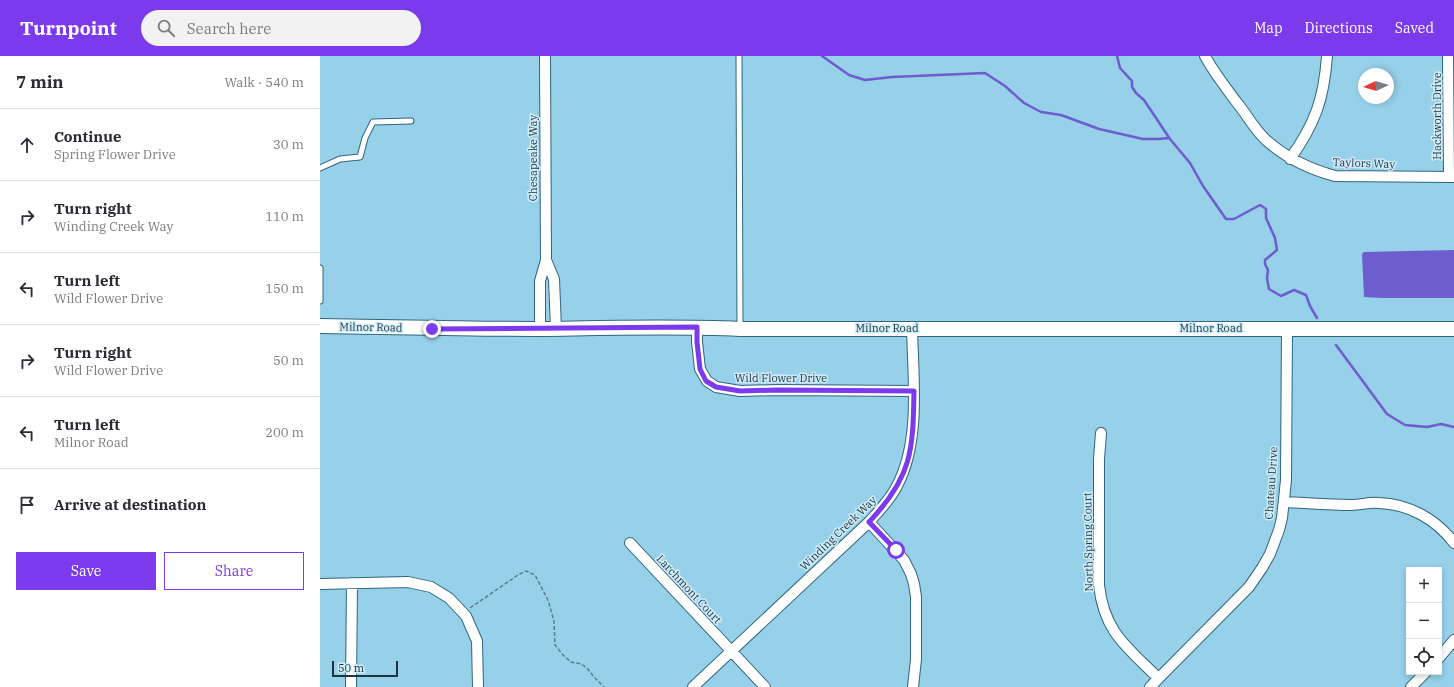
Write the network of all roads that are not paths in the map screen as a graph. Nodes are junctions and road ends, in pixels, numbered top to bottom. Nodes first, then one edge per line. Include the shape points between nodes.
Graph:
1 (545, 56) edge
2 (740, 56) edge
3 (1205, 56) edge
4 (1326, 56) edge
5 (1448, 56) edge
6 (411, 121) dead end
7 (1290, 159) junction
8 (320, 168) edge
9 (1451, 177) edge
10 (546, 260) junction
11 (320, 268) edge
12 (320, 301) edge
13 (320, 326) edge
14 (697, 327) junction
15 (556, 328) junction
16 (912, 328) junction
17 (1287, 328) junction
18 (540, 329) junction
19 (740, 329) junction
20 (1454, 329) edge
21 (914, 391) junction
22 (1101, 433) dead end
23 (1284, 502) junction
24 (869, 522) junction
25 (630, 543) dead end
26 (1454, 543) edge
27 (352, 583) junction
28 (320, 584) edge
29 (1454, 640) edge
30 (731, 651) junction
31 (1442, 654) edge
32 (1423, 675) edge
33 (1158, 678) junction
34 (352, 687) edge
35 (478, 687) edge
36 (693, 687) edge
37 (765, 687) edge
38 (913, 687) edge
39 (1150, 687) edge
40 (1411, 687) edge

1 - 10 street, Chesapeake Way
2 - 19 lane
3 - 7 street, Taylors Way via 1214,72 1265,139
4 - 7 street via 1321,99 1304,139
5 - 9 street, Hackworth Drive
6 - 8 lane via 374,122 365,138 360,157 340,160
7 - 9 street, Taylors Way via 1316,171 1335,176
10 - 15 street, Chesapeake Way via 554,279
10 - 18 street, Chesapeake Way via 540,281
11 - 12 lane
13 - 18 main road, Milnor Road
14 - 15 main road, Milnor Road
14 - 19 main road, Milnor Road
14 - 21 street, Wild Flower Drive via 700,369 706,381 716,387 740,391
15 - 18 main road, Milnor Road
16 - 17 main road, Milnor Road
16 - 19 main road, Milnor Road
16 - 21 street, Winding Creek Way
17 - 20 main road, Milnor Road
17 - 23 street, Chateau Drive
21 - 24 street, Winding Creek Way via 912,433 907,464 897,487
22 - 33 street, North Spring Court via 1101,598 1114,633
23 - 26 street via 1333,505 1379,503 1404,507 1428,518
23 - 33 street, Chateau Drive via 1279,530 1262,568 1239,598
24 - 30 street, Winding Creek Way
24 - 38 street via 904,560 914,584 916,659
25 - 30 street, Larchmont Court
27 - 28 street
27 - 34 street
27 - 35 street via 408,582 432,587 449,598 466,616 477,641
29 - 31 street
30 - 36 street, Winding Creek Way
30 - 37 street, Larchmont Court
32 - 40 street
33 - 39 street, Chateau Drive

